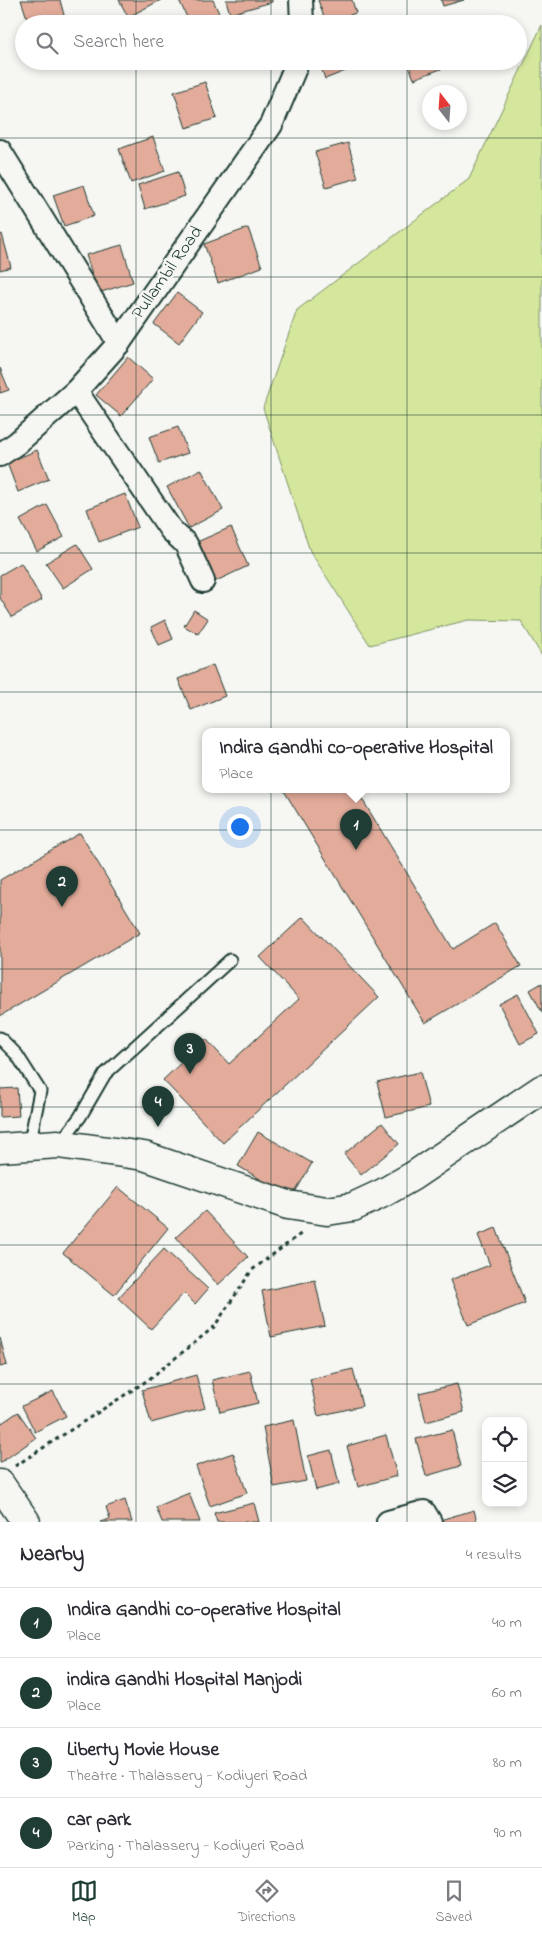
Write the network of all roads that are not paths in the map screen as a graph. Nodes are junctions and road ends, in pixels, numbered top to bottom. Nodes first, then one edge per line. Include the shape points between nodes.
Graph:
1 (301, 0) edge
2 (302, 15) edge
3 (294, 70) edge
4 (0, 150) edge
5 (119, 343) junction
6 (76, 391) junction
7 (0, 454) edge
8 (203, 581) dead end
9 (230, 960) dead end
10 (0, 1038) edge
11 (542, 1089) edge
12 (58, 1144) junction
13 (29, 1146) junction
14 (0, 1148) edge
15 (4, 1478) edge
16 (26, 1522) edge
17 (388, 1522) edge
18 (430, 1522) edge

1 - 2 street
3 - 5 street, Pullambil Road via 271,125
4 - 5 street
5 - 6 street, Pullambil Road
6 - 7 street, Pullambil Road
6 - 8 street via 171,530 186,544
9 - 12 lane via 105,1074 80,1117
10 - 13 lane via 17,1055 40,1091
11 - 12 main road via 413,1176 353,1207 327,1211 288,1205 144,1156
12 - 13 main road
13 - 14 main road
15 - 16 main road
17 - 18 street via 424,1512

